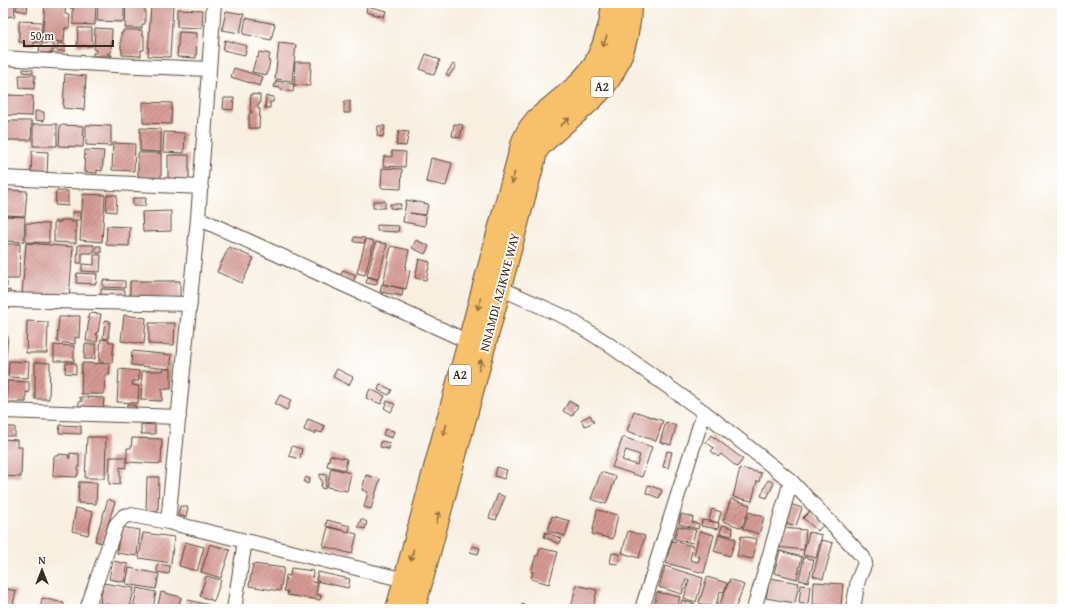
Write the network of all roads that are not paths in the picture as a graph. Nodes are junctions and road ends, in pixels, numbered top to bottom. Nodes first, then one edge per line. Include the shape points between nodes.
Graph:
1 (214, 3) edge
2 (613, 3) edge
3 (630, 3) edge
4 (3, 58) edge
5 (209, 69) junction
6 (3, 178) edge
7 (200, 187) junction
8 (198, 218) junction
9 (500, 288) junction
10 (3, 300) edge
11 (190, 304) junction
12 (469, 342) junction
13 (3, 411) edge
14 (704, 412) junction
15 (179, 417) junction
16 (791, 481) junction
17 (168, 522) junction
18 (245, 541) junction
19 (405, 580) junction
20 (87, 609) edge
21 (234, 609) edge
22 (397, 609) edge
23 (414, 609) edge
24 (642, 609) edge
25 (754, 609) edge
26 (853, 609) edge

1 - 5 street
2 -> 12 highway, NNAMDI AZIKWE WAY / A2 via 604,46 594,66 578,85 536,120 523,141
9 -> 3 highway, NNAMDI AZIKWE WAY / A2 via 537,149 546,138 597,94 612,74 622,52 628,28
4 - 5 street via 115,66
5 - 7 street
6 - 7 street
7 - 8 street
8 - 11 street
8 - 12 street
9 - 14 street via 567,318
23 -> 9 highway, NNAMDI AZIKWE WAY / A2
10 - 11 street
11 - 15 street
12 -> 19 highway, NNAMDI AZIKWE WAY / A2
13 - 15 street
14 - 16 street
14 - 24 street
15 - 17 street
16 - 25 street
16 - 26 street via 863,557 865,563 858,580
17 - 18 street
17 - 20 street via 132,515 124,516 116,525
18 - 19 street
18 - 21 street
19 - 22 highway, NNAMDI AZIKWE WAY / A2

